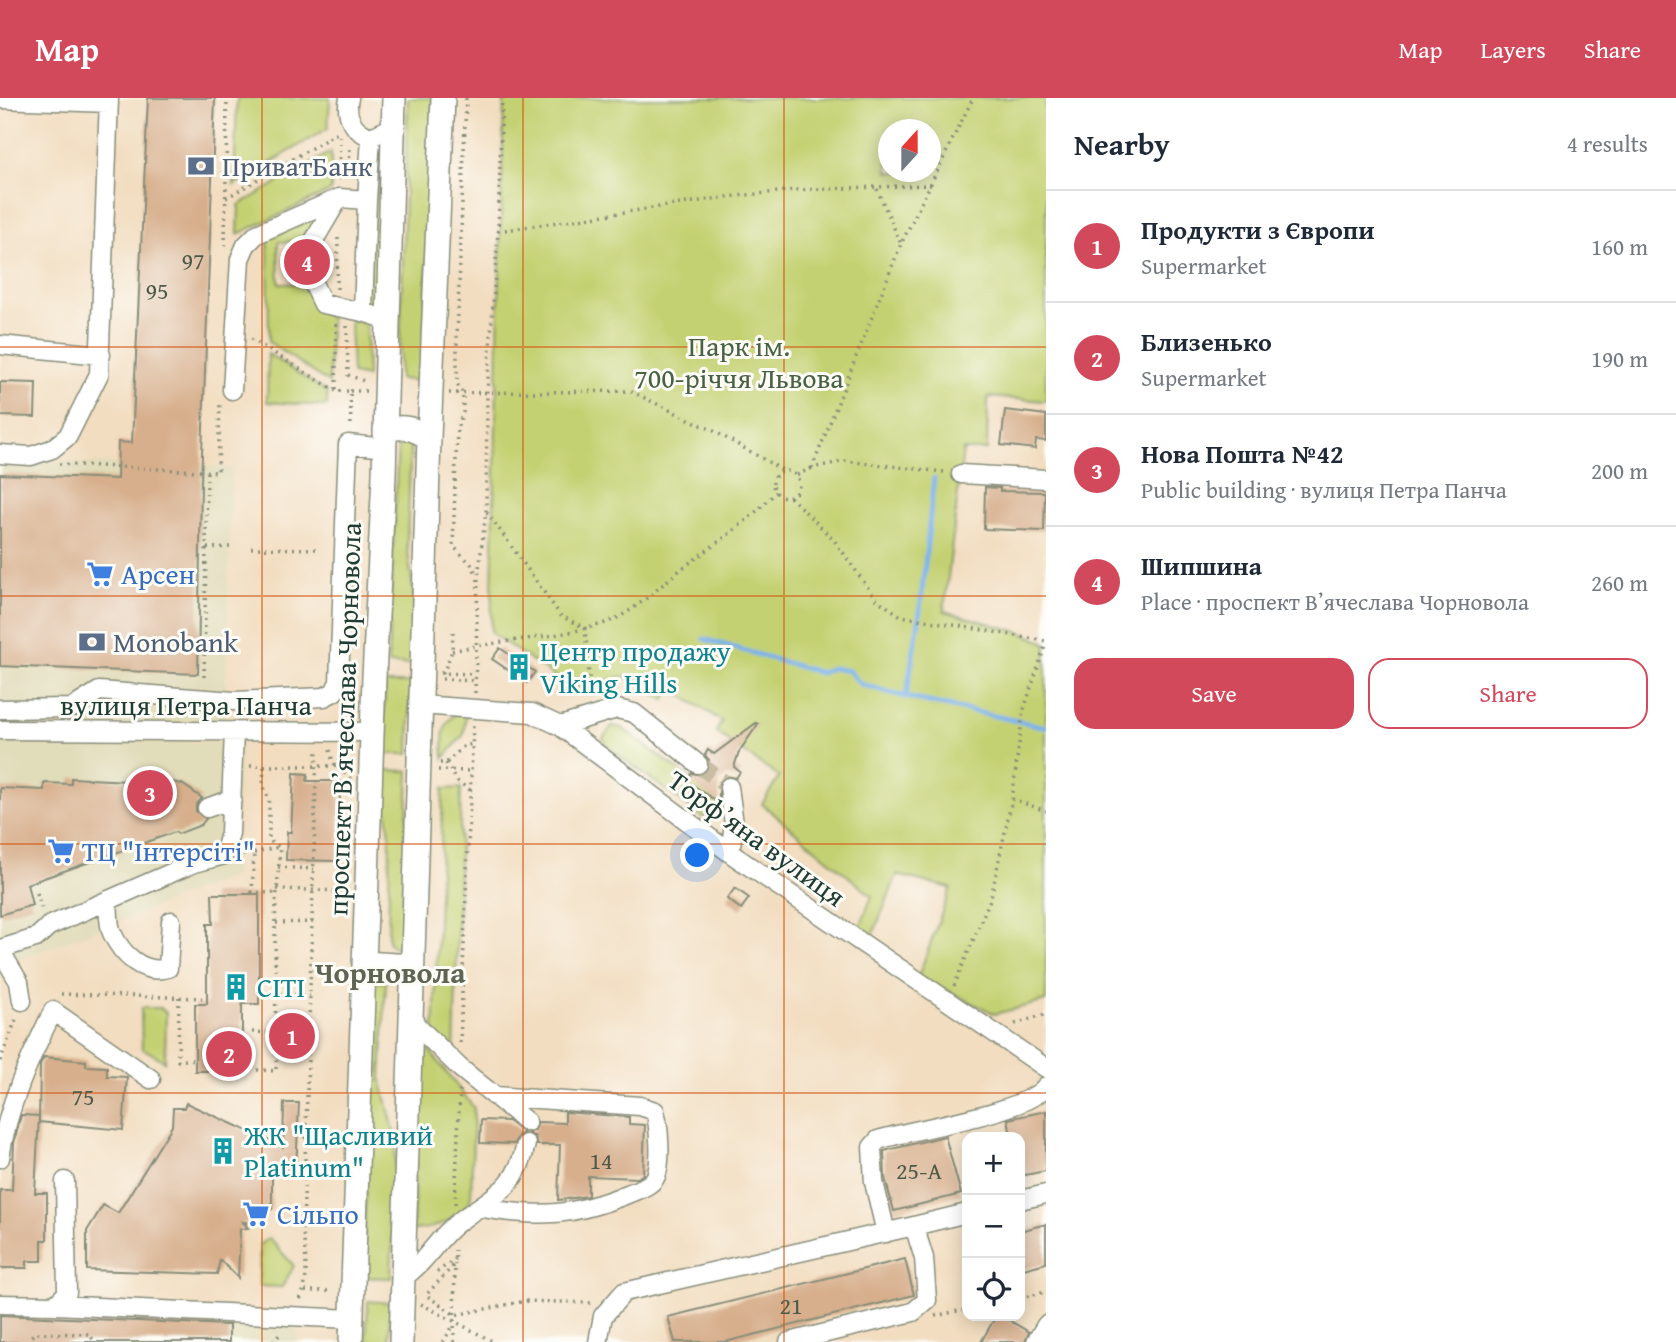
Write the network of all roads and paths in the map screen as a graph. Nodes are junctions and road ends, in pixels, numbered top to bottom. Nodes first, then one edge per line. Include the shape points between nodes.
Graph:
1 (349, 98) edge
2 (394, 98) edge
3 (443, 98) edge
4 (466, 98) edge
5 (502, 98) edge
6 (974, 98) edge
7 (0, 99) edge
8 (109, 100) edge
9 (340, 124) dead end
10 (394, 127) junction
11 (340, 131) junction
12 (371, 137) junction
13 (932, 185) junction
14 (877, 188) junction
15 (226, 198) dead end
16 (339, 198) junction
17 (367, 200) junction
18 (498, 231) junction
19 (313, 242) dead end
20 (901, 244) junction
21 (312, 281) dead end
22 (349, 310) junction
23 (388, 320) junction
24 (236, 329) junction
25 (0, 345) edge
26 (101, 355) junction
27 (367, 382) dead end
28 (232, 390) dead end
29 (336, 391) junction
30 (350, 391) junction
31 (367, 391) dead end
32 (487, 392) junction
33 (448, 393) dead end
34 (463, 393) junction
35 (429, 438) junction
36 (385, 440) junction
37 (356, 444) junction
38 (0, 454) edge
39 (31, 456) junction
40 (812, 468) junction
41 (784, 471) junction
42 (207, 472) junction
43 (218, 472) dead end
44 (961, 474) joint
45 (797, 475) junction
46 (1046, 479) edge
47 (775, 492) junction
48 (790, 497) junction
49 (486, 511) junction
50 (231, 547) dead end
51 (206, 548) junction
52 (251, 548) dead end
53 (321, 548) dead end
54 (478, 577) junction
55 (585, 628) junction
56 (453, 632) dead end
57 (1046, 642) edge
58 (476, 645) junction
59 (452, 651) junction
60 (443, 673) junction
61 (475, 674) junction
62 (204, 677) dead end
63 (474, 681) junction
64 (475, 692) dead end
65 (421, 705) junction
66 (0, 709) edge
67 (592, 716) junction
68 (474, 719) dead end
69 (559, 726) junction
70 (0, 730) edge
71 (234, 731) junction
72 (372, 732) junction
73 (316, 741) dead end
74 (472, 744) junction
75 (330, 746) dead end
76 (355, 761) dead end
77 (440, 763) dead end
78 (446, 763) junction
79 (698, 764) tunnel mouth
80 (250, 766) dead end
81 (264, 766) junction
82 (317, 766) junction
83 (335, 766) junction
84 (442, 770) dead end
85 (450, 770) junction
86 (471, 771) junction
87 (353, 779) dead end
88 (729, 788) dead end
89 (470, 790) junction
90 (232, 799) junction
91 (1012, 799) junction
92 (207, 808) dead end
93 (1046, 811) edge
94 (280, 847) junction
95 (254, 853) junction
96 (730, 853) junction
97 (224, 855) junction
98 (278, 867) junction
99 (315, 869) junction
100 (314, 888) junction
101 (276, 889) junction
102 (345, 891) dead end
103 (108, 900) junction
104 (171, 921) dead end
105 (313, 922) junction
106 (275, 923) junction
107 (0, 950) edge
108 (365, 963) junction
109 (412, 967) junction
110 (275, 992) junction
111 (259, 993) dead end
112 (48, 994) dead end
113 (950, 994) dead end
114 (310, 996) junction
115 (179, 997) junction
116 (202, 998) dead end
117 (23, 1001) joint
118 (1046, 1014) edge
119 (410, 1019) junction
120 (310, 1027) junction
121 (252, 1032) dead end
122 (989, 1032) junction
123 (275, 1033) junction
124 (460, 1050) dead end
125 (195, 1059) dead end
126 (0, 1061) edge
127 (1046, 1068) edge
128 (257, 1070) dead end
129 (151, 1079) dead end
130 (460, 1082) dead end
131 (1046, 1086) edge
132 (494, 1096) junction
133 (527, 1122) dead end
134 (526, 1144) dead end
135 (0, 1158) edge
136 (65, 1181) dead end
137 (1046, 1194) edge
138 (1025, 1199) edge
139 (482, 1208) junction
140 (962, 1214) edge
141 (455, 1217) dead end
142 (914, 1226) junction
143 (886, 1233) junction
144 (454, 1239) dead end
145 (455, 1259) junction
146 (455, 1265) junction
147 (402, 1278) junction
148 (430, 1279) dead end
149 (304, 1291) junction
150 (342, 1291) dead end
151 (1046, 1292) edge
152 (1025, 1297) edge
153 (615, 1301) junction
154 (0, 1304) edge
155 (55, 1305) junction
156 (426, 1305) dead end
157 (455, 1315) junction
158 (291, 1317) junction
159 (455, 1323) junction
160 (1046, 1325) edge
161 (351, 1331) edge
162 (818, 1338) edge
163 (29, 1342) edge
164 (95, 1342) edge
165 (273, 1342) edge
166 (401, 1342) edge
167 (443, 1342) edge
168 (454, 1342) edge
169 (494, 1342) edge
170 (598, 1342) edge
171 (789, 1342) edge
172 (1036, 1342) edge

1 - 12 street via 352,123
2 - 10 main road, проспект Вʼячеслава Чорновола
3 - 35 main road
4 - 34 path via 457,337 457,384
5 - 18 path
6 - 13 path
7 - 8 street
8 - 26 street
9 - 11 path
10 - 12 street
10 - 23 main road, проспект Вʼячеслава Чорновола
11 - 15 path
11 - 16 path
12 - 17 street
13 - 14 path
13 - 20 path
14 - 18 path via 727,197
14 - 20 path
16 - 17 street
16 - 19 street
16 - 22 path
16 - 24 street via 257,234 246,245 240,259
17 - 22 street
18 - 32 path
20 - 40 path
21 - 22 street via 323,304
22 - 23 street
22 - 27 path via 348,375
22 - 29 path
23 - 36 main road, проспект Вʼячеслава Чорновола
24 - 28 street
24 - 29 path
25 - 26 street
26 - 39 street via 88,401 68,436 52,449
29 - 30 path
30 - 31 path
30 - 37 path via 349,425
32 - 34 path
32 - 41 path via 630,391
32 - 49 path
33 - 34 path
34 - 54 path via 457,429 453,546
35 - 36 main road via 404,427
35 - 65 main road
36 - 37 street
36 - 72 main road, проспект Вʼячеслава Чорновола
37 - 66 street via 348,444 340,676 334,692 324,697 234,701 99,691 72,708
38 - 39 street
39 - 42 path via 66,466
40 - 44 path via 845,461
40 - 45 path
41 - 45 path
41 - 47 path via 774,479
42 - 43 path
42 - 51 path
44 - 46 street
45 - 48 path via 799,488
47 - 48 path
47 - 55 path via 737,530 648,597 608,622
48 - 57 path via 834,540 876,599 901,616
49 - 54 path
49 - 55 path via 561,616
50 - 51 path
51 - 62 path
52 - 53 path
54 - 58 path
55 - 58 path via 551,637
55 - 67 path
56 - 59 path
57 - 91 path via 1023,712
58 - 59 path
58 - 61 path
59 - 60 path
60 - 61 path
60 - 63 path via 441,679
61 - 63 path
63 - 64 path
65 - 69 street, Торфʼяна вулиця via 532,713
65 - 109 main road
67 - 69 street
67 - 79 street via 617,709 634,713
68 - 74 path
69 - 96 street, Торфʼяна вулиця
70 - 71 street, вулиця Петра Панча
71 - 72 street, вулиця Петра Панча
71 - 90 street
72 - 108 main road, проспект Вʼячеслава Чорновола
73 - 82 path
74 - 78 path
74 - 86 path
75 - 83 path
76 - 83 path
77 - 78 path
78 - 85 path
80 - 81 path
81 - 82 path
81 - 94 path via 269,841
82 - 83 path
82 - 99 path
83 - 87 path
84 - 85 path
85 - 86 path
85 - 89 path
86 - 89 path
88 - 96 street via 734,824
89 - 124 path
90 - 92 street
90 - 97 street
91 - 93 path
91 - 113 path via 991,897
94 - 95 path
94 - 98 path
95 - 97 path
95 - 101 path via 252,892 273,893
96 - 122 street, Торфʼяна вулиця
97 - 103 street
98 - 99 path
98 - 101 path
99 - 100 path
100 - 101 path
100 - 102 path
100 - 105 path
101 - 106 path
103 - 104 street via 111,932 130,960 157,971 168,968
103 - 107 street
105 - 106 path
105 - 114 path
106 - 110 path
107 - 117 street via 19,982
108 - 109 main road
108 - 161 main road, проспект Вʼячеслава Чорновола
109 - 119 main road
110 - 111 path
110 - 114 path
110 - 123 path
112 - 115 path
114 - 120 path
115 - 116 path
115 - 125 path via 178,1061
117 - 126 path
118 - 122 path
119 - 132 street
119 - 147 main road
120 - 123 path
120 - 149 path
121 - 123 path
122 - 127 street, Торфʼяна вулиця
123 - 128 path via 276,1071
129 - 135 street via 53,1012 5,1126
130 - 141 path
131 - 143 street via 1040,1094 1011,1107 878,1140 872,1147 874,1182
132 - 133 street
132 - 139 street via 640,1105 655,1111 659,1126 657,1175 649,1185 611,1201 559,1215
134 - 139 street via 513,1180
136 - 155 street via 67,1293
137 - 138 street
139 - 147 street via 455,1225 419,1267
140 - 142 street
142 - 143 street
142 - 162 street via 924,1258 927,1300 913,1312
143 - 153 street via 624,1292
144 - 145 path
145 - 146 path
145 - 148 path
146 - 157 path
146 - 157 path via 426,1295
147 - 166 main road
149 - 150 path
149 - 158 path
151 - 152 path
153 - 157 path via 527,1301
153 - 170 street via 603,1316
154 - 155 street
155 - 158 street
156 - 159 path
157 - 159 path
158 - 161 street
158 - 165 path
159 - 167 path
159 - 168 path
159 - 169 path
160 - 172 street
162 - 171 street
163 - 164 path via 35,1333 89,1334

